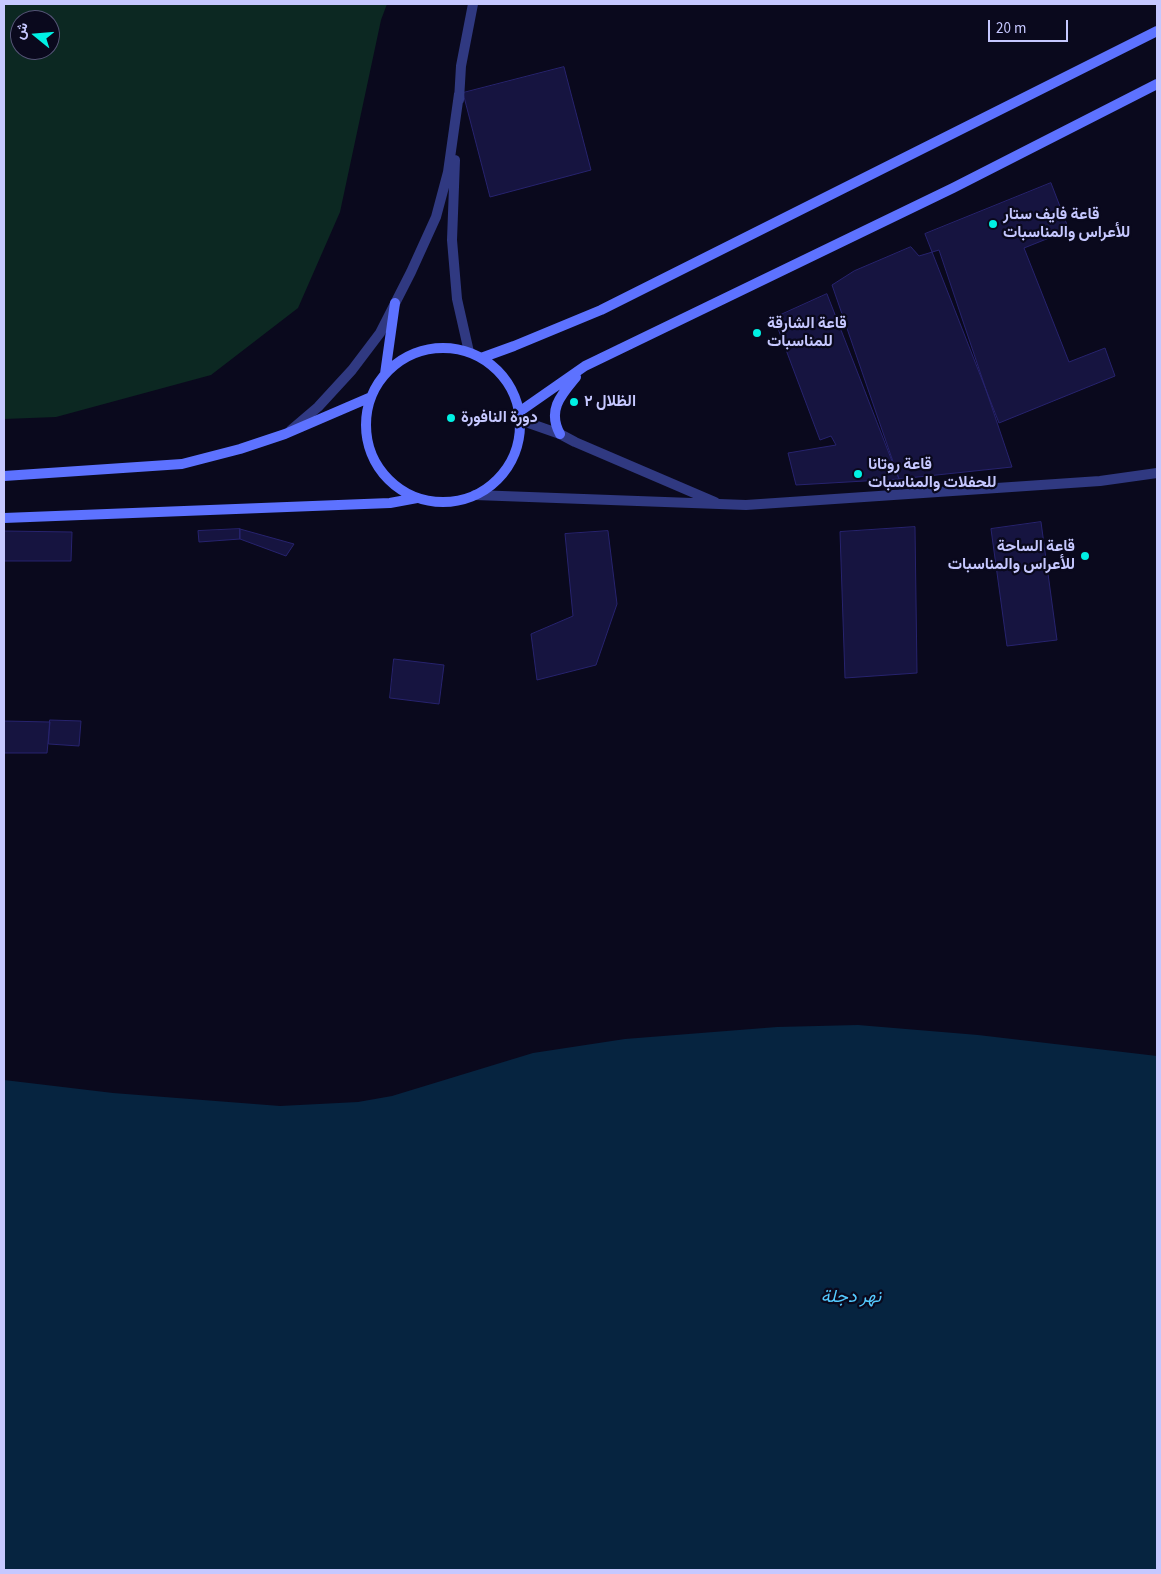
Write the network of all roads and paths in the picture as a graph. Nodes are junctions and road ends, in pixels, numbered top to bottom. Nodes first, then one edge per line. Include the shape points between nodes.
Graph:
1 (472, 4) edge
2 (1157, 32) edge
3 (1157, 84) edge
4 (459, 94) junction
5 (395, 303) junction
6 (469, 352) junction
7 (481, 358) junction
8 (585, 366) junction
9 (385, 374) junction
10 (371, 397) junction
11 (520, 416) junction
12 (285, 434) junction
13 (560, 434) junction
14 (1157, 473) edge
15 (4, 476) edge
16 (475, 496) junction
17 (417, 498) junction
18 (720, 505) junction
19 (4, 518) edge

1 - 4 street
2 - 7 main road via 601,310
3 - 8 main road via 953,188
4 - 5 street via 448,172 436,217
4 - 6 street via 452,240 457,299
5 - 9 main road
5 - 12 street via 380,333 352,370 318,407
6 - 7 main road
6 - 9 main road via 447,348 424,350 403,359
7 - 11 main road via 499,372 512,390
8 - 11 main road
8 - 13 main road via 558,401 555,425
9 - 10 main road
10 - 12 main road
10 - 17 main road via 366,421 368,445 379,468 395,486
11 - 13 street
11 - 16 main road via 518,444 509,465 495,483
12 - 15 main road via 182,464
13 - 18 street
14 - 18 street via 1090,482
16 - 17 main road via 436,502
16 - 18 street
17 - 19 main road via 390,503

